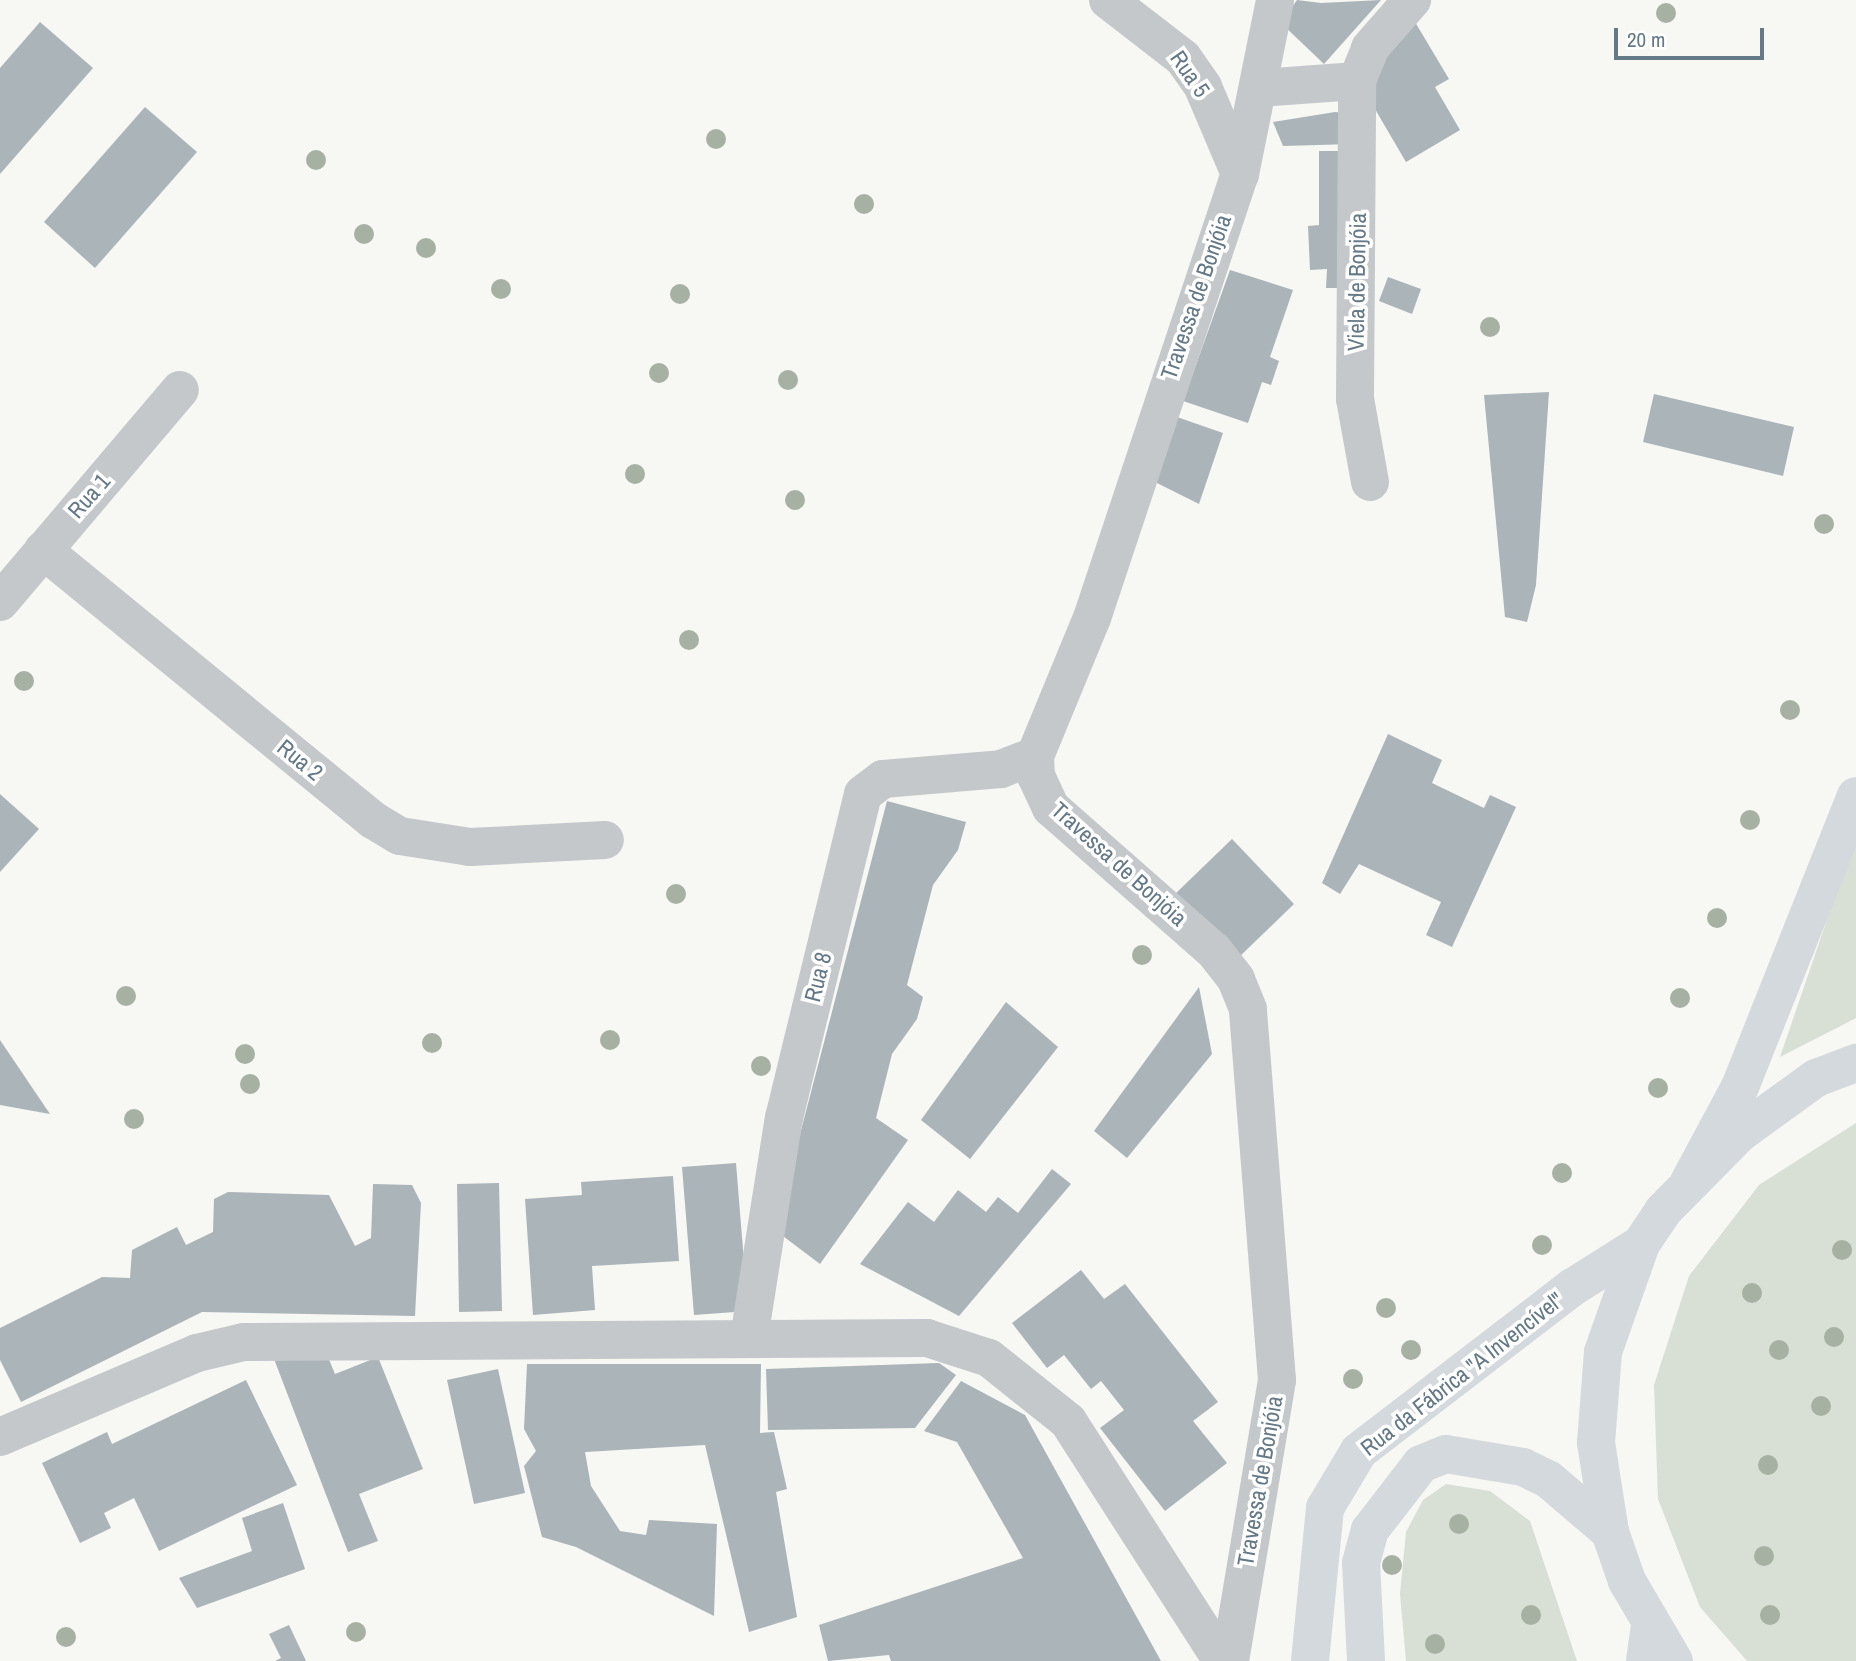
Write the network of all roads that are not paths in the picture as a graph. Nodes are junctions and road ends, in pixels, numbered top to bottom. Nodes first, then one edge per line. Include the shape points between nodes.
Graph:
1 (1108, 0) edge
2 (1275, 0) edge
3 (1412, 0) edge
4 (1357, 81) junction
5 (1259, 88) junction
6 (1240, 174) junction
7 (180, 390) dead end
8 (1370, 482) dead end
9 (43, 550) junction
10 (0, 602) edge
11 (1035, 756) junction
12 (1856, 796) edge
13 (605, 840) dead end
14 (1856, 1063) edge
15 (1689, 1182) junction
16 (1641, 1244) junction
17 (749, 1338) junction
18 (0, 1437) edge
19 (1610, 1532) junction
20 (1648, 1644) edge
21 (1223, 1661) edge
22 (1230, 1661) edge
23 (1310, 1661) edge
24 (1366, 1661) edge
25 (1674, 1661) edge

1 - 6 street, Rua 5 via 1183,58 1203,87
2 - 5 street, Travessa de Bonjóia
3 - 4 street, Viela de Bonjóia via 1370,48
4 - 5 street
4 - 8 street, Viela de Bonjóia via 1355,399
5 - 6 street, Travessa de Bonjóia
6 - 11 street, Travessa de Bonjóia via 1092,618
7 - 9 street, Rua 1
9 - 10 street, Rua 1
9 - 13 street, Rua 2 via 400,836 470,847
11 - 17 street, Rua 8 via 1001,769 883,779 863,794 784,1118
11 - 22 street, Travessa de Bonjóia via 1038,783 1051,808 1214,951 1236,979 1248,1009 1277,1380
12 - 15 main road via 1740,1087
14 - 15 main road via 1805,1086 1740,1133
15 - 16 main road
16 - 19 main road via 1603,1352 1596,1443
16 - 23 main road, Rua da Fábrica "A Invencível" via 1573,1287 1359,1451 1325,1508
17 - 18 street via 244,1342 197,1353
17 - 21 street via 927,1338 957,1344 1018,1377 1074,1430
19 - 20 main road
19 - 24 main road, Rua da Fábrica "A Invencível" via 1548,1479 1523,1467 1446,1454 1421,1464 1370,1530 1361,1563
20 - 25 main road

